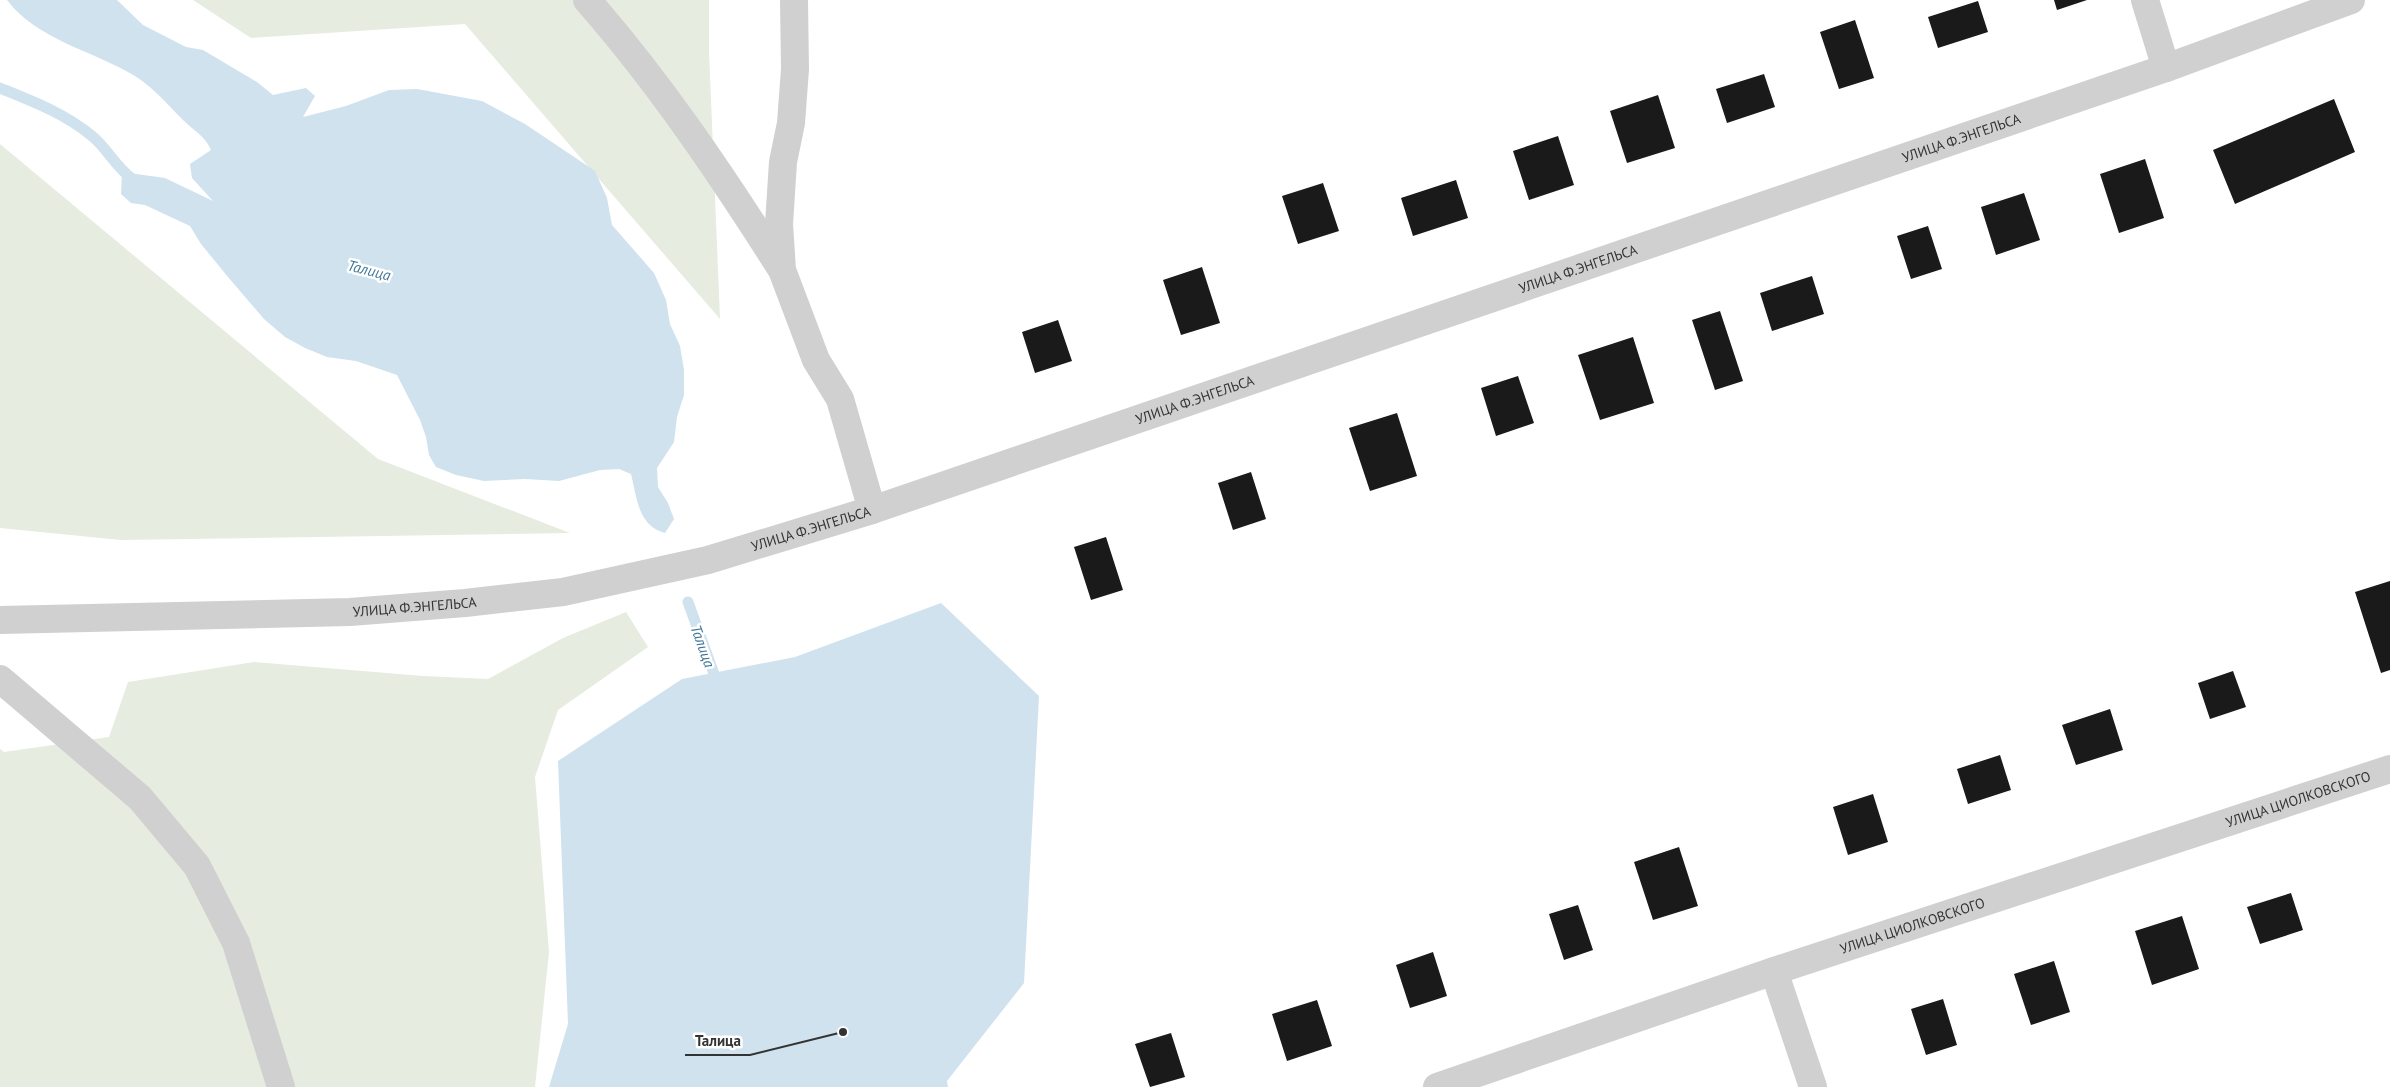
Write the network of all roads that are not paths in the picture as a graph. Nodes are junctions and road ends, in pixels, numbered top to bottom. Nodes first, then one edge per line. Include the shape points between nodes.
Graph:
1 (587, 0) edge
2 (794, 0) edge
3 (2145, 0) edge
4 (2351, 0) edge
5 (2166, 68) junction
6 (782, 270) junction
7 (872, 510) junction
8 (0, 620) edge
9 (0, 678) edge
10 (2390, 769) edge
11 (1774, 971) junction
12 (280, 1087) edge
13 (1437, 1087) edge
14 (1813, 1087) edge

1 - 6 street via 720,173
2 - 6 street via 792,123 783,162 778,224
3 - 5 street
4 - 5 street, УЛИЦА Ф.ЭНГЕЛЬСА
5 - 7 street, УЛИЦА Ф.ЭНГЕЛЬСА
6 - 7 street via 816,360 840,399
7 - 8 street, УЛИЦА Ф.ЭНГЕЛЬСА via 708,560 563,592 350,612
9 - 12 street via 140,798 197,866 236,943
10 - 11 street, УЛИЦА ЦИОЛКОВСКОГО
11 - 13 street, УЛИЦА ЦИОЛКОВСКОГО
11 - 14 street

